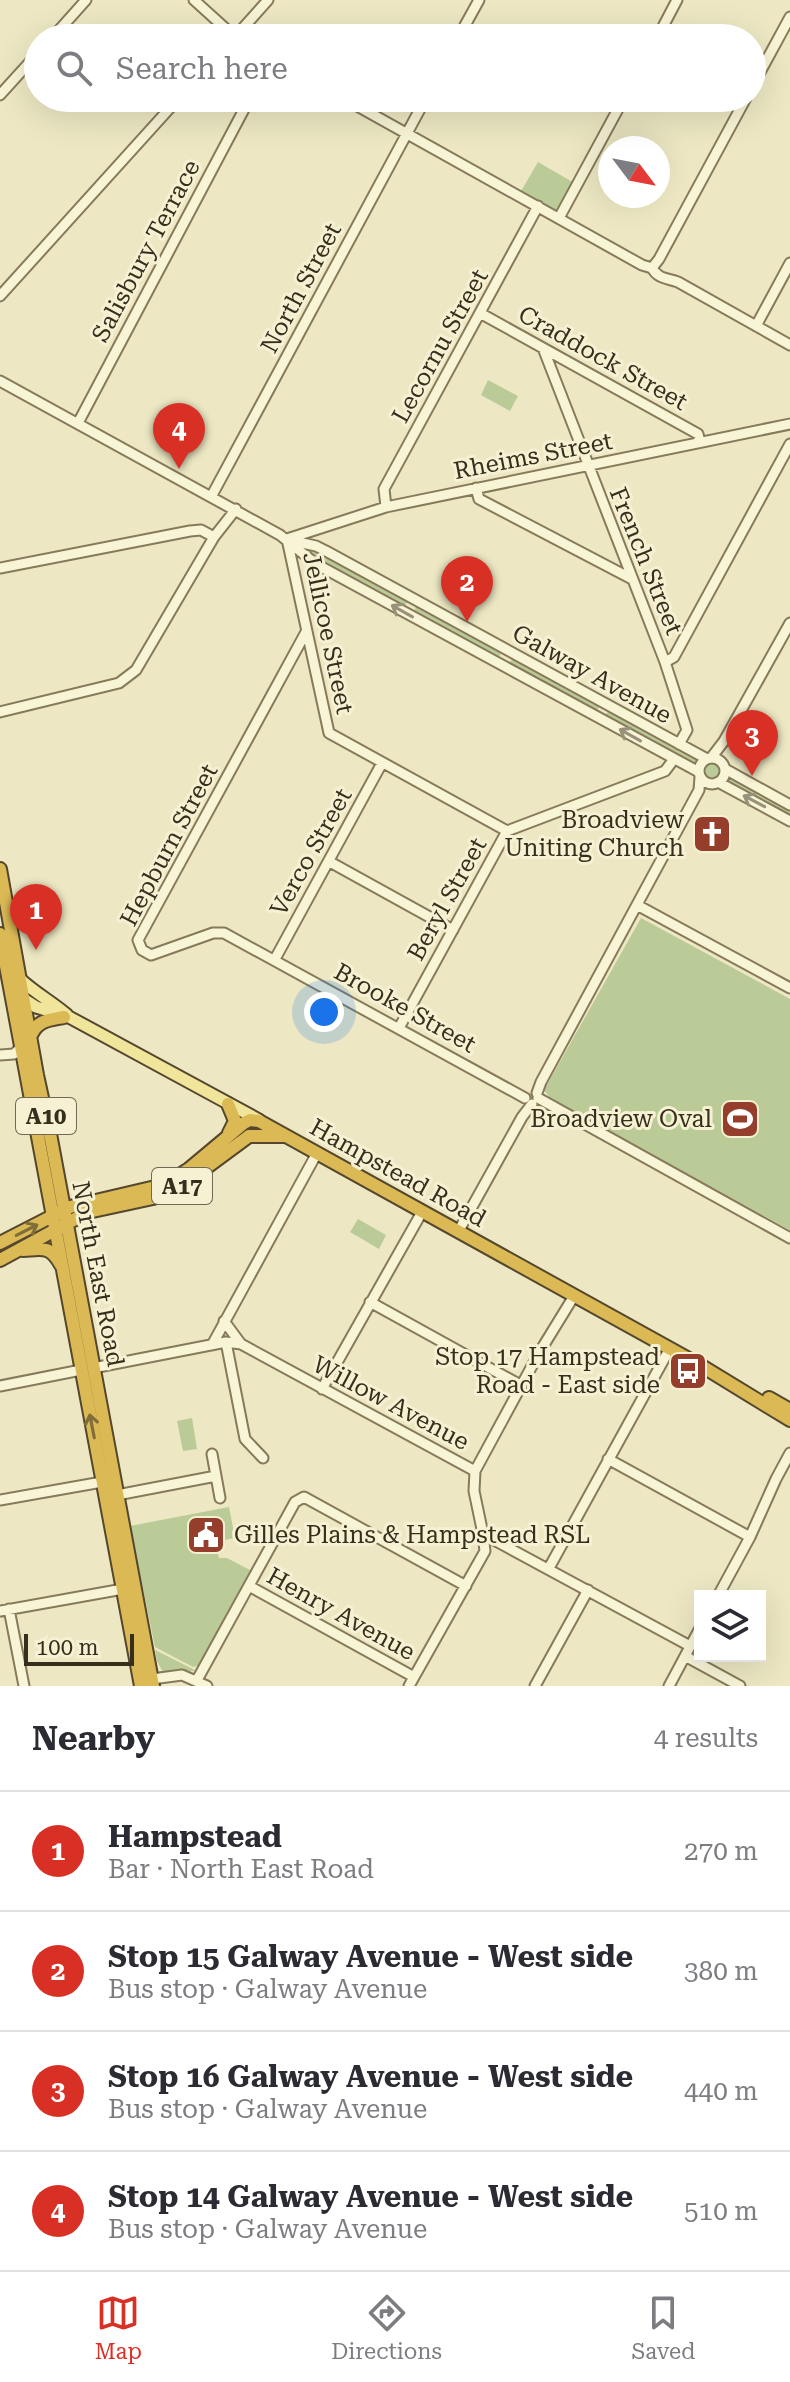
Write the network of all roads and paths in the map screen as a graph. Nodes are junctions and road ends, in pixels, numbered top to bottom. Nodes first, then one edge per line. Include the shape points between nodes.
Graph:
1 (86, 0) edge
2 (194, 0) edge
3 (268, 0) edge
4 (479, 0) edge
5 (662, 0) edge
6 (675, 3) edge
7 (790, 17) edge
8 (65, 24) edge
9 (220, 24) edge
10 (247, 24) edge
11 (466, 24) edge
12 (664, 24) edge
13 (766, 61) edge
14 (24, 68) edge
15 (0, 95) edge
16 (166, 112) edge
17 (243, 112) edge
18 (369, 112) edge
19 (418, 112) edge
20 (616, 112) edge
21 (738, 112) edge
22 (407, 132) junction
23 (538, 206) junction
24 (559, 218) junction
25 (790, 263) edge
26 (652, 268) junction
27 (0, 296) edge
28 (480, 313) junction
29 (756, 326) junction
30 (790, 345) edge
31 (543, 348) junction
32 (0, 381) edge
33 (78, 423) junction
34 (790, 424) edge
35 (700, 442) junction
36 (790, 444) edge
37 (587, 466) junction
38 (476, 488) junction
39 (211, 497) junction
40 (386, 507) junction
41 (236, 509) junction
42 (214, 537) junction
43 (287, 539) junction
44 (0, 568) edge
45 (632, 579) junction
46 (790, 623) edge
47 (306, 632) junction
48 (786, 639) edge
49 (665, 662) junction
50 (4, 711) edge
51 (679, 744) junction
52 (674, 759) junction
53 (712, 759) junction
54 (382, 763) junction
55 (725, 769) junction
56 (706, 779) junction
57 (790, 805) edge
58 (790, 821) edge
59 (507, 831) junction
60 (330, 862) junction
61 (0, 869) edge
62 (637, 905) junction
63 (453, 930) junction
64 (0, 934) edge
65 (275, 959) junction
66 (15, 982) junction
67 (790, 988) edge
68 (25, 1000) junction
69 (66, 1017) junction
70 (399, 1028) junction
71 (30, 1035) junction
72 (21, 1047) junction
73 (4, 1055) edge
74 (530, 1097) junction
75 (228, 1104) junction
76 (259, 1121) junction
77 (288, 1136) junction
78 (225, 1139) junction
79 (317, 1153) junction
80 (422, 1212) junction
81 (60, 1219) junction
82 (458, 1232) junction
83 (790, 1238) edge
84 (0, 1243) edge
85 (19, 1250) junction
86 (0, 1260) edge
87 (64, 1271) junction
88 (574, 1296) junction
89 (370, 1302) junction
90 (224, 1321) junction
91 (226, 1342) junction
92 (241, 1344) junction
93 (212, 1345) junction
94 (669, 1350) junction
95 (87, 1369) junction
96 (0, 1386) edge
97 (522, 1386) junction
98 (322, 1389) junction
99 (789, 1416) edge
100 (790, 1453) edge
101 (212, 1454) dead end
102 (263, 1458) dead end
103 (608, 1459) junction
104 (475, 1471) junction
105 (216, 1476) junction
106 (108, 1482) junction
107 (117, 1495) junction
108 (220, 1498) dead end
109 (0, 1500) edge
110 (483, 1534) junction
111 (750, 1537) junction
112 (549, 1568) junction
113 (249, 1586) junction
114 (466, 1586) junction
115 (128, 1588) junction
116 (588, 1590) junction
117 (721, 1590) edge
118 (5, 1610) edge
119 (694, 1639) edge
120 (690, 1646) junction
121 (685, 1656) junction
122 (197, 1680) junction
123 (412, 1682) edge
124 (146, 1683) edge
125 (24, 1686) edge
126 (207, 1686) edge
127 (535, 1686) edge
128 (669, 1686) edge
129 (740, 1686) edge

1 - 8 street
2 - 9 street
3 - 10 street
4 - 11 street
5 - 6 street
6 - 12 street
7 - 13 street
14 - 15 street
16 - 27 street
17 - 33 street, Salisbury Terrace
18 - 22 street
19 - 22 street, North Street
20 - 24 street
21 - 26 street
22 - 23 street
22 - 39 street, North Street
23 - 24 street
23 - 28 street, Lecornu Street
24 - 26 street
25 - 29 street
26 - 29 street
28 - 31 street, Craddock Street
28 - 40 street, Lecornu Street via 384,489
29 - 30 street
31 - 35 street, Craddock Street via 698,434
31 - 37 street, French Street
32 - 33 street, Galway Avenue
33 - 39 street, Galway Avenue
34 - 35 street, Rheims Street
35 - 37 street, Rheims Street
36 - 49 street via 674,657
37 - 38 street, Rheims Street
37 - 45 street, French Street
38 - 40 street, Rheims Street
38 - 45 street via 479,499
39 - 41 street, Galway Avenue
40 - 43 street, Rheims Street
41 - 42 street
41 - 43 street, Galway Avenue
42 - 44 street via 190,531
42 - 50 street via 136,670 119,683
43 - 47 street, Jellicoe Street
43 - 51 street, Galway Avenue via 326,551
52 -> 43 street, Galway Avenue via 316,564
45 - 49 street, French Street
46 - 48 street
47 - 54 street, Jellicoe Street via 329,733
47 - 65 street, Hepburn Street via 138,940 151,955 224,933
48 - 53 street
49 - 51 street, French Street via 687,730
51 - 53 street, Galway Avenue
52 - 56 street, Galway Avenue
52 - 59 street via 665,771
53 - 55 street
53 - 56 street via 700,765
54 - 59 street, Jellicoe Street
54 - 60 street, Verco Street
55 - 56 street via 723,778
55 - 57 street
58 -> 56 street, Galway Avenue
56 - 62 street
59 - 63 street, Beryl Street
60 - 63 street
60 - 65 street, Verco Street
61 - 66 highway, North East Road / A10
62 - 67 street
62 - 74 street
63 - 70 street, Beryl Street
64 - 66 highway, North East Road / A10
65 - 70 street, Brooke Street
66 - 68 highway
66 - 69 main road, Hampstead Road via 50,1000
66 - 72 highway, North East Road / A10
68 - 69 main road, Hampstead Road
68 - 71 highway, North East Road / A10
69 - 71 highway via 41,1021
69 - 75 main road, Hampstead Road
70 - 74 street, Brooke Street
71 - 81 highway, North East Road / A10
72 - 73 street
72 - 81 highway, North East Road / A10
74 - 82 street
74 - 83 street, Brooke Street
75 - 76 main road, Hampstead Road
75 - 78 highway via 235,1121
76 - 77 highway, Hampstead Road
76 - 78 highway, A17 via 250,1120
77 - 79 highway, Hampstead Road
77 - 81 highway, A17 via 249,1136 172,1191
78 - 81 highway, A17 via 164,1185 85,1202
79 - 80 highway, Hampstead Road
79 - 90 street
80 - 82 highway, Hampstead Road
80 - 89 street
84 -> 81 highway, A17
81 - 85 highway, A17
81 - 87 highway, North East Road / A10
81 - 95 highway, North East Road / A10
82 - 88 highway, Hampstead Road
85 - 86 highway, A17
85 - 87 highway via 52,1251
87 - 95 highway, North East Road / A10
88 - 94 highway, Hampstead Road
88 - 97 street
89 - 97 street
89 - 98 street
90 - 92 street
90 - 93 street
91 - 92 street, Willow Avenue
91 - 93 street, Willow Avenue
91 - 102 street via 245,1439
92 - 98 street, Willow Avenue
93 - 95 street, Willow Avenue
94 - 99 highway, Hampstead Road
94 - 103 street
95 - 96 street, Willow Avenue
95 - 106 highway, North East Road / A10
97 - 104 street
98 - 104 street, Willow Avenue
100 - 111 street
101 - 105 street
103 - 111 street
103 - 112 street
104 - 110 street, Willow Avenue
105 - 107 street
105 - 108 street
106 - 107 highway, North East Road / A10
106 - 109 street
106 - 115 highway, North East Road / A10
107 - 115 highway, North East Road / A10
110 - 112 street
110 - 114 street via 485,1551
111 - 117 street
112 - 116 street
113 - 114 street via 295,1502 304,1497
113 - 122 street
113 - 123 street, Henry Avenue
114 - 123 street
115 - 118 street
115 - 124 highway, North East Road / A10
116 - 120 street
116 - 127 street
118 - 125 street
119 - 120 street
120 - 121 street
121 - 128 street
121 - 129 street
122 - 124 street via 182,1675
122 - 126 street

